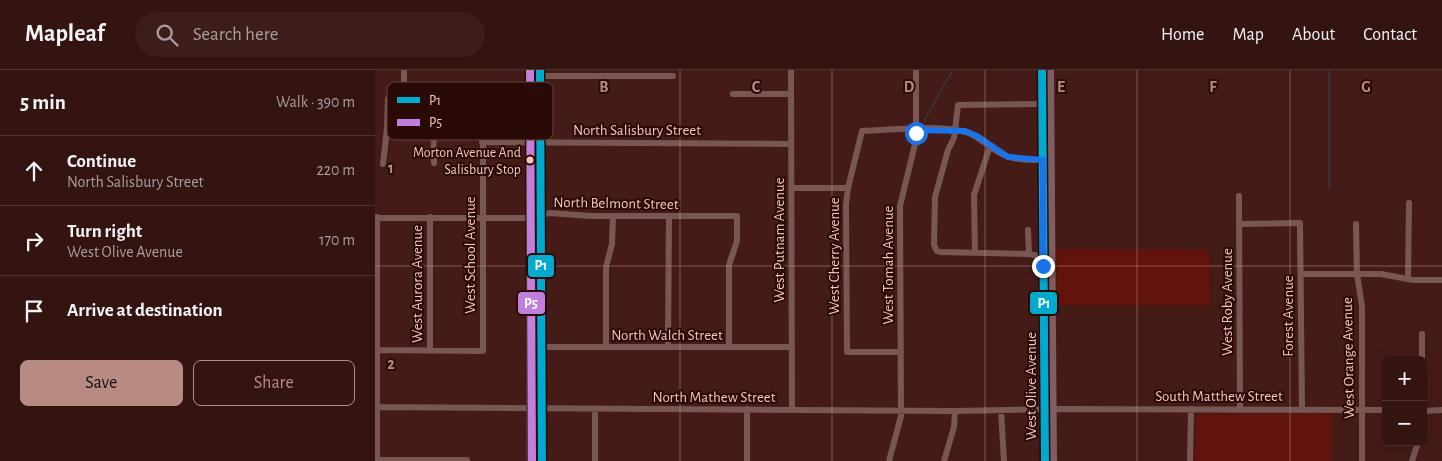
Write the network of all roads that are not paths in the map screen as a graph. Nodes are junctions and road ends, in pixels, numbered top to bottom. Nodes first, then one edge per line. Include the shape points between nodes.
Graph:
1 (791, 70) edge
2 (916, 70) edge
3 (1042, 70) edge
4 (1050, 70) edge
5 (540, 73) edge
6 (673, 76) dead end
7 (733, 94) dead end
8 (791, 94) junction
9 (1042, 104) junction
10 (387, 128) edge
11 (917, 130) junction
12 (955, 130) junction
13 (434, 140) edge
14 (482, 142) joint
15 (541, 142) junction
16 (791, 144) junction
17 (990, 146) junction
18 (1047, 160) junction
19 (434, 162) dead end
20 (383, 164) dead end
21 (791, 188) junction
22 (848, 188) junction
23 (1239, 196) dead end
24 (1409, 203) dead end
25 (541, 216) junction
26 (613, 216) junction
27 (669, 216) junction
28 (430, 217) junction
29 (376, 218) edge
30 (483, 218) junction
31 (1239, 224) junction
32 (1356, 224) dead end
33 (1028, 230) dead end
34 (975, 253) junction
35 (1029, 254) junction
36 (1043, 257) junction
37 (1301, 274) junction
38 (1357, 274) junction
39 (1408, 279) junction
40 (1442, 280) edge
41 (376, 288) edge
42 (1422, 334) dead end
43 (541, 347) junction
44 (606, 347) junction
45 (668, 347) junction
46 (729, 347) junction
47 (792, 347) junction
48 (376, 350) edge
49 (430, 351) junction
50 (901, 352) junction
51 (1422, 356) edge
52 (376, 407) edge
53 (541, 409) junction
54 (595, 409) junction
55 (747, 409) junction
56 (1049, 409) junction
57 (1191, 409) junction
58 (1241, 409) junction
59 (1301, 409) junction
60 (792, 410) junction
61 (901, 410) junction
62 (1362, 410) junction
63 (1382, 410) edge
64 (1442, 410) edge
65 (955, 411) junction
66 (1001, 411) junction
67 (1427, 411) edge
68 (1417, 446) edge
69 (377, 460) edge
70 (467, 460) edge
71 (541, 461) edge
72 (595, 461) edge
73 (747, 461) edge
74 (889, 461) edge
75 (944, 461) edge
76 (1004, 461) edge
77 (1045, 461) edge
78 (1053, 461) edge
79 (1190, 461) edge
80 (1362, 461) edge
81 (1412, 461) edge

1 - 8 street, West Putnam Avenue
2 - 11 street, West Tomah Avenue
3 - 9 main road, West Olive Avenue
4 - 18 main road, West Olive Avenue
5 - 6 street
7 - 8 street
8 - 16 street, West Putnam Avenue
9 - 12 street via 958,105
9 - 18 main road, West Olive Avenue
10 - 20 street
11 - 12 street
11 - 22 street, West Cherry Avenue via 862,132
11 - 50 street, West Tomah Avenue via 900,206
12 - 17 street via 977,136
12 - 34 street via 935,198 934,245 940,252
13 - 19 street
14 - 15 street, North Salisbury Street
14 - 30 street, West School Avenue
15 - 16 street, North Salisbury Street
15 - 25 main road
16 - 21 street, West Putnam Avenue
17 - 18 street via 1013,159
17 - 34 street via 974,195
18 - 36 main road, West Olive Avenue
18 - 56 main road, West Olive Avenue
21 - 22 street
21 - 47 street, West Putnam Avenue
22 - 50 street, West Cherry Avenue via 845,211 847,352
23 - 31 street, West Roby Avenue
24 - 39 street
25 - 26 street, North Belmont Street via 571,213
25 - 30 street, North Belmont Street
25 - 43 main road
26 - 27 street, North Belmont Street
26 - 44 street via 612,244 606,267
27 - 45 street
27 - 46 street, North Belmont Street via 737,216 737,241 729,269
28 - 29 street, North Belmont Street
28 - 30 street, North Belmont Street
28 - 49 street, West Aurora Avenue
29 - 41 street
30 - 49 street, West School Avenue via 483,351
31 - 37 street, Forest Avenue via 1300,224
31 - 58 street, West Roby Avenue
32 - 38 street, West Orange Avenue
33 - 35 street
34 - 35 street
35 - 36 street
36 - 56 main road, West Olive Avenue
37 - 38 street
37 - 59 street, Forest Avenue
38 - 39 street
38 - 62 street, West Orange Avenue via 1362,306
39 - 40 street
41 - 48 street
42 - 51 street
43 - 44 street, North Walch Street
43 - 53 main road
44 - 45 street, North Walch Street
45 - 46 street, North Walch Street
46 - 47 street, North Walch Street
47 - 60 street, West Putnam Avenue
48 - 49 street
48 - 52 street
50 - 61 street, West Tomah Avenue
52 - 53 street, North Mathew Street
52 - 69 street
53 - 54 street, North Mathew Street
53 - 71 main road
54 - 55 street, North Mathew Street
54 - 72 street
55 - 60 street, North Mathew Street
55 - 73 street
56 - 57 street, South Matthew Street
56 - 66 street, North Mathew Street
56 - 77 main road, West Olive Avenue
56 - 78 main road, West Olive Avenue
57 - 58 street, South Matthew Street
57 - 79 street
58 - 59 street, South Matthew Street
59 - 62 street, South Matthew Street
60 - 61 street, North Mathew Street
61 - 65 street, North Mathew Street
61 - 74 street, West Tomah Avenue
62 - 63 street, South Matthew Street
62 - 80 street, West Orange Avenue
64 - 67 street
65 - 66 street, North Mathew Street
65 - 75 street
66 - 76 street
68 - 81 street
69 - 70 street

